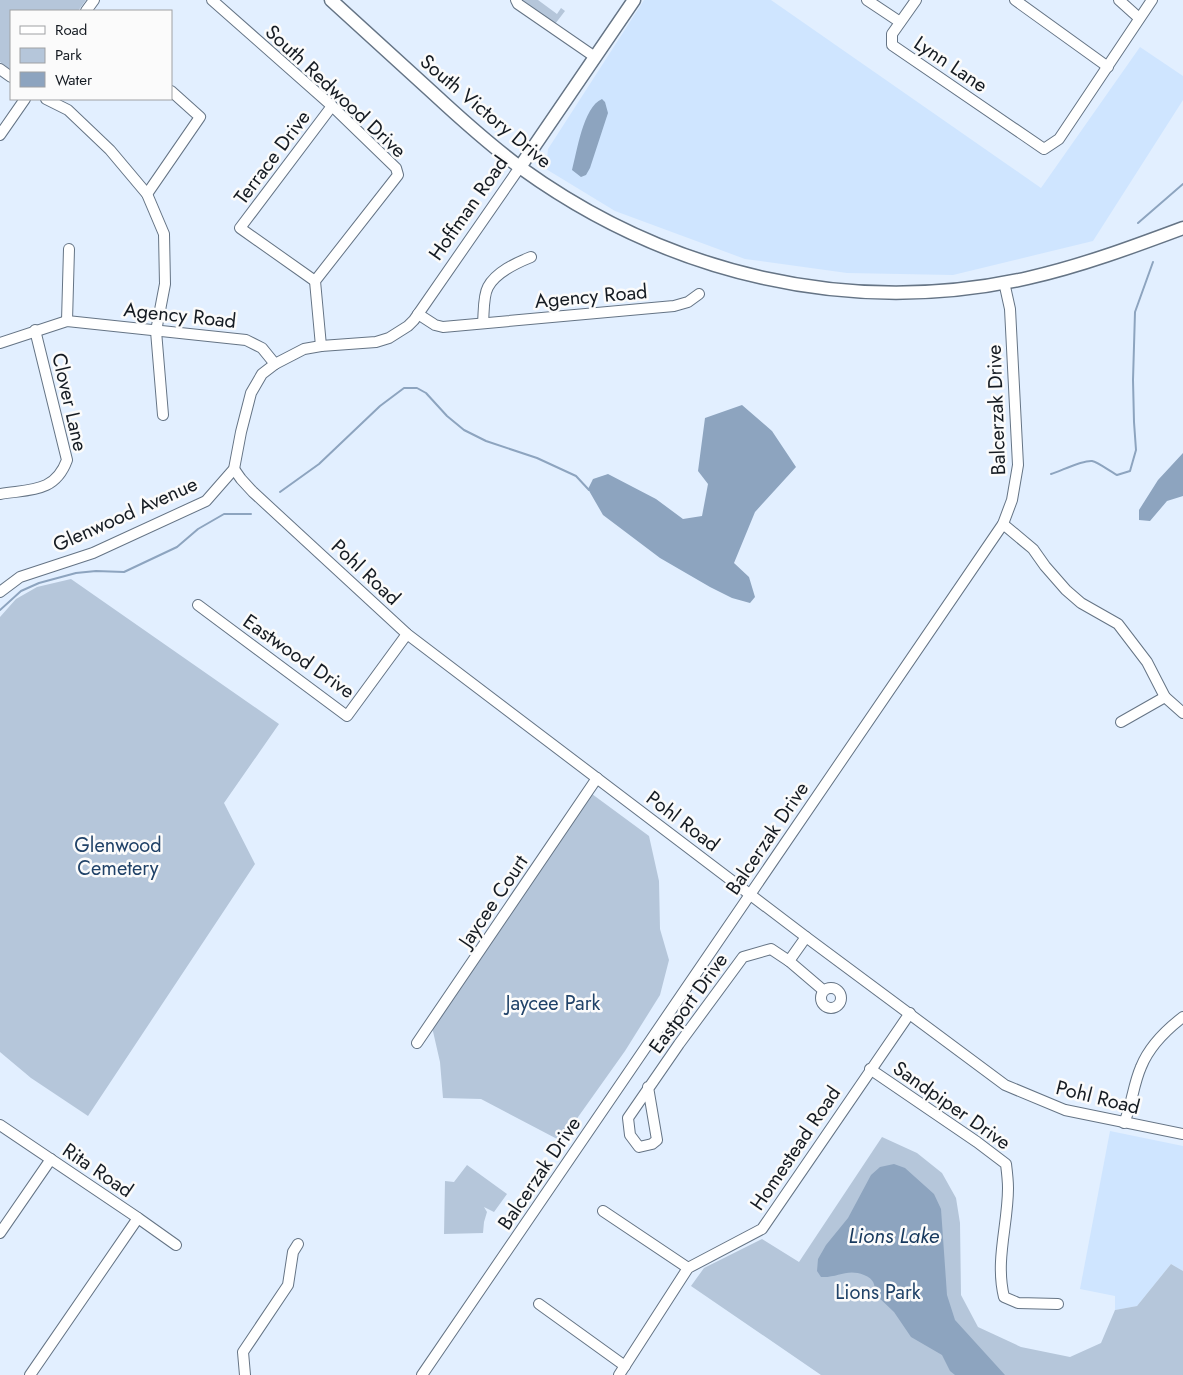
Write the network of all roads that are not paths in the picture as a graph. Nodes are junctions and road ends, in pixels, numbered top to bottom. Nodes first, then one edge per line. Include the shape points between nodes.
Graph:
1 (212, 0) edge
2 (331, 0) edge
3 (516, 0) edge
4 (634, 0) edge
5 (867, 0) edge
6 (916, 0) edge
7 (1015, 0) edge
8 (1119, 0) edge
9 (1152, 0) edge
10 (1139, 18) junction
11 (900, 22) junction
12 (595, 57) junction
13 (1108, 67) junction
14 (172, 92) edge
15 (24, 100) edge
16 (48, 100) edge
17 (332, 106) junction
18 (0, 135) edge
19 (520, 167) junction
20 (146, 194) junction
21 (1183, 228) edge
22 (69, 249) dead end
23 (531, 257) dead end
24 (315, 281) junction
25 (1004, 282) junction
26 (699, 294) dead end
27 (418, 314) junction
28 (67, 321) junction
29 (483, 322) junction
30 (35, 330) junction
31 (156, 331) junction
32 (0, 343) edge
33 (321, 346) junction
34 (274, 364) junction
35 (163, 415) dead end
36 (234, 468) junction
37 (0, 494) edge
38 (1002, 524) junction
39 (0, 592) edge
40 (198, 605) dead end
41 (407, 634) junction
42 (1165, 696) junction
43 (1183, 713) edge
44 (1121, 722) dead end
45 (598, 778) junction
46 (750, 894) junction
47 (806, 937) junction
48 (789, 961) junction
49 (823, 990) dead end
50 (910, 1013) junction
51 (1183, 1017) edge
52 (417, 1043) dead end
53 (870, 1069) junction
54 (648, 1087) junction
55 (1124, 1123) junction
56 (0, 1125) edge
57 (1183, 1134) edge
58 (51, 1159) junction
59 (603, 1211) dead end
60 (138, 1218) junction
61 (0, 1233) edge
62 (298, 1244) dead end
63 (176, 1245) dead end
64 (688, 1268) junction
65 (539, 1304) dead end
66 (1058, 1304) dead end
67 (622, 1371) edge
68 (30, 1375) edge
69 (244, 1375) edge
70 (422, 1375) edge

1 - 17 street, South Redwood Drive
2 - 19 main road, South Victory Drive via 468,125
3 - 12 street
4 - 12 main road, Hoffman Road
5 - 11 street, Lynn Lane
6 - 11 street
7 - 13 street
8 - 10 street
9 - 10 street
10 - 13 street
11 - 13 street, Lynn Lane via 892,34 892,45 1044,149 1059,139
12 - 19 main road, Hoffman Road
14 - 20 street via 200,117
15 - 18 street
16 - 20 street via 68,110 103,144
17 - 24 street, South Redwood Drive via 391,162 398,175
17 - 24 street, Terrace Drive via 240,228
19 - 25 main road, South Victory Drive via 582,208 628,233 696,260 744,274 816,287 876,292 949,290
19 - 27 street, Hoffman Road
20 - 31 street via 164,234 165,284
21 - 25 main road, South Victory Drive via 1084,263
22 - 28 street
23 - 29 street via 514,264 488,287
24 - 33 street
25 - 38 street, Balcerzak Drive via 1010,309 1018,465 1012,500
26 - 29 street, Agency Road via 674,306
27 - 29 street, Agency Road via 443,327
27 - 33 street via 408,326 382,340
28 - 30 street, Agency Road
28 - 31 street, Agency Road
30 - 32 street, Agency Road
30 - 37 street, Clover Lane via 67,460 62,473 47,487
31 - 34 street, Agency Road via 246,340 262,348
31 - 35 street
33 - 34 street
34 - 36 street, Glenwood Avenue via 262,374 251,393
36 - 39 street, Glenwood Avenue via 206,501 93,553 20,577
36 - 41 street, Pohl Road via 253,492
38 - 42 street via 1033,549 1066,590 1081,603 1118,624 1147,662
38 - 46 street, Balcerzak Drive
40 - 41 street, Eastwood Drive via 347,716
41 - 45 street, Pohl Road
42 - 43 street
42 - 44 street
45 - 46 street, Pohl Road
45 - 52 street, Jaycee Court
46 - 47 street, Pohl Road
46 - 70 street, Balcerzak Drive
47 - 48 street
47 - 50 street, Pohl Road
48 - 49 street, Eastport Drive
48 - 54 street, Eastport Drive via 771,948 743,957
50 - 53 street, Homestead Road
50 - 55 street, Pohl Road via 1005,1086 1065,1110
51 - 55 street via 1163,1034 1141,1067
53 - 64 street, Homestead Road via 762,1229
53 - 66 street, Sandpiper Drive via 1006,1164 1008,1188 1000,1281 1004,1297 1018,1303
54 - 54 street, Eastport Drive via 628,1118 630,1135 638,1147 657,1140
55 - 57 street, Pohl Road
56 - 58 street, Rita Road
58 - 60 street, Rita Road
58 - 61 street
59 - 64 street
60 - 63 street, Rita Road
60 - 68 street
62 - 69 street via 288,1285 243,1352
64 - 67 street, Homestead Road
65 - 67 street

